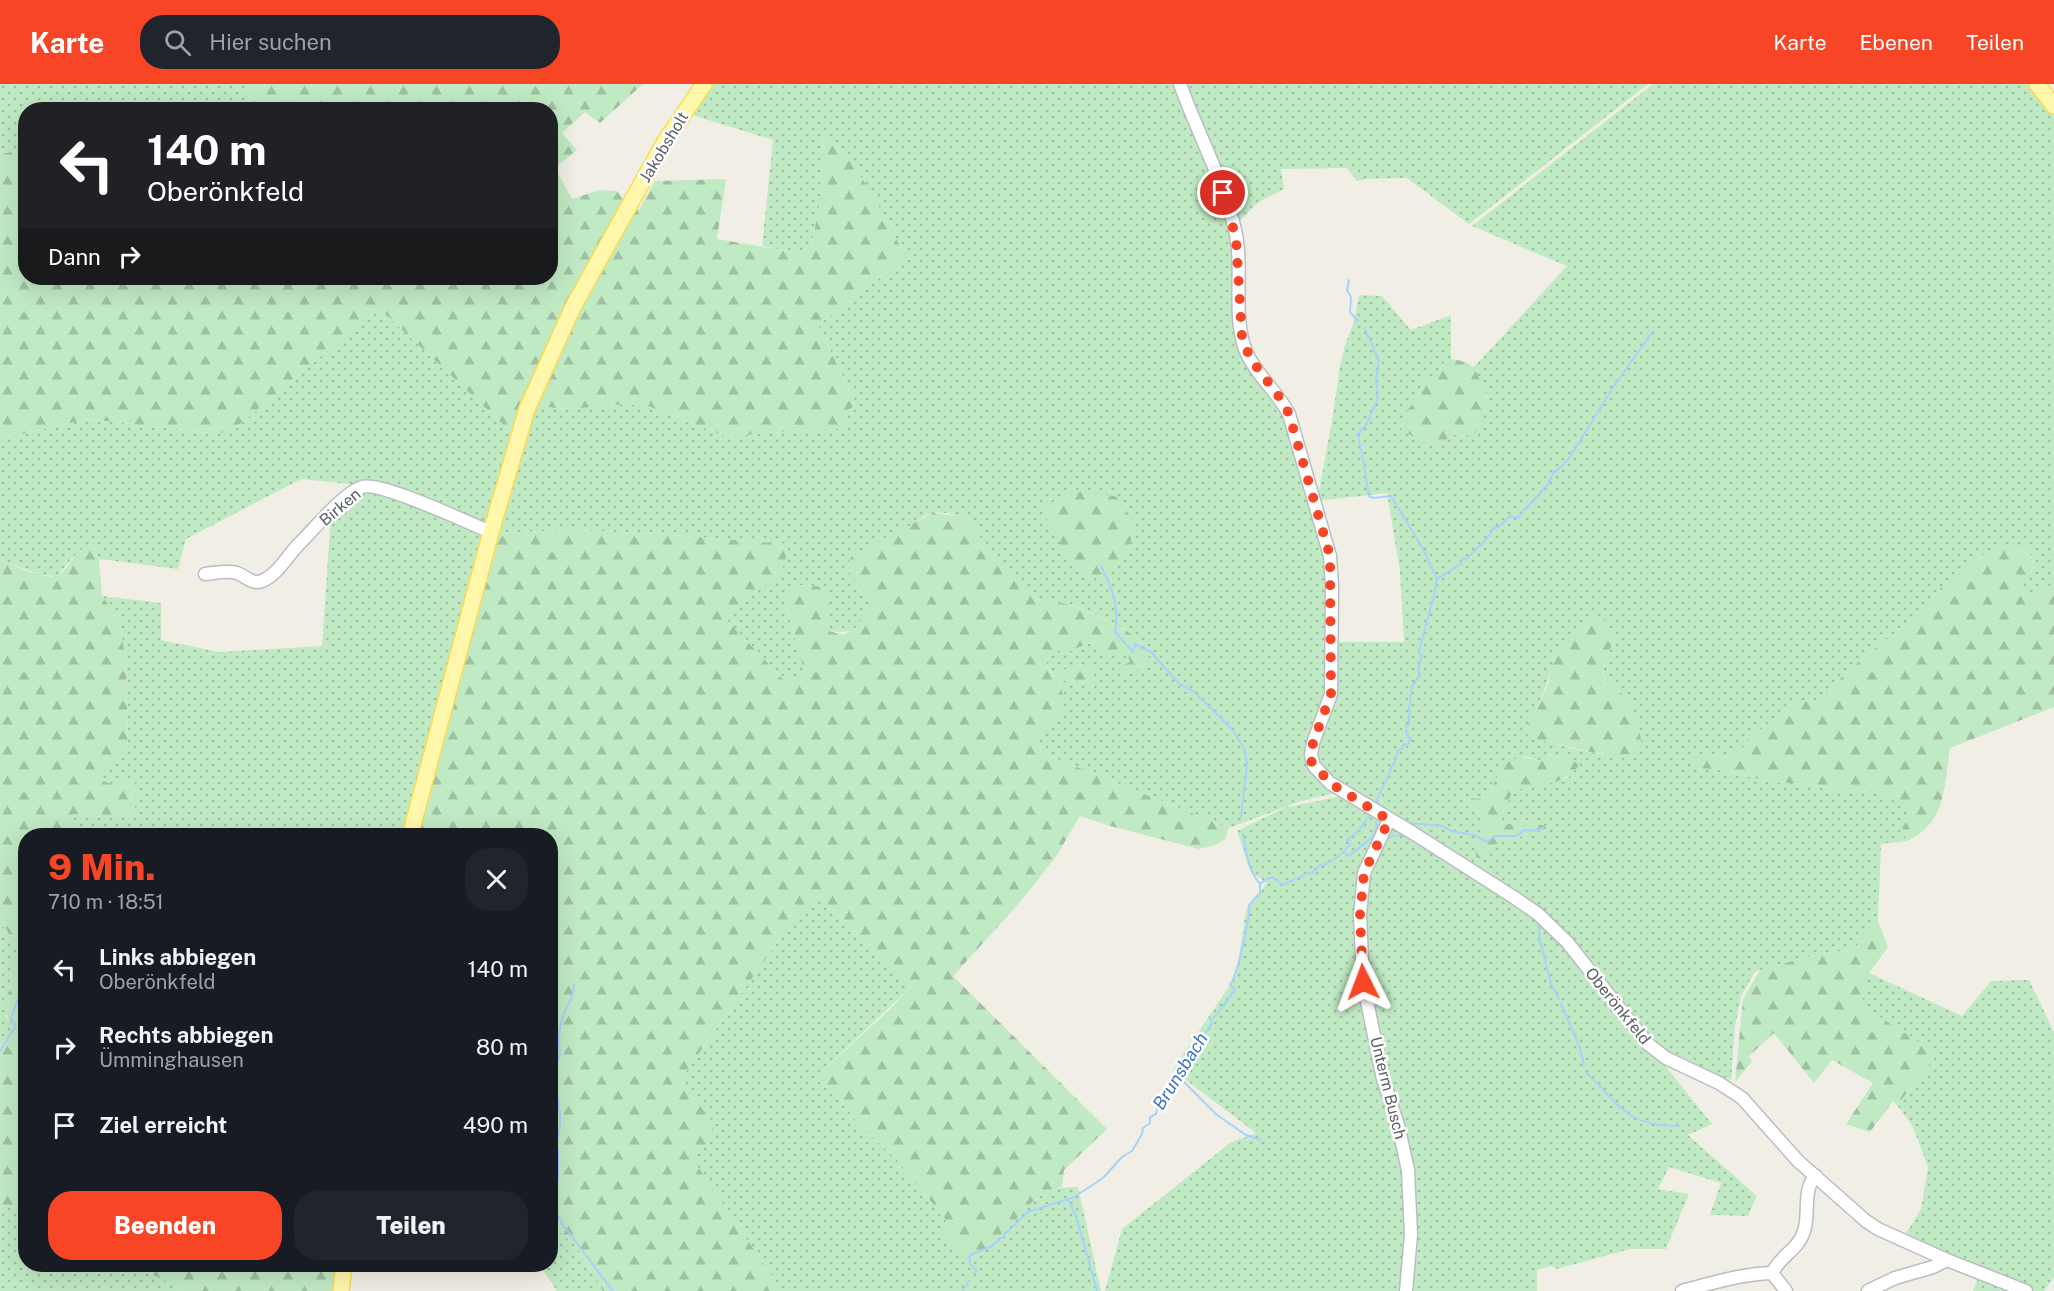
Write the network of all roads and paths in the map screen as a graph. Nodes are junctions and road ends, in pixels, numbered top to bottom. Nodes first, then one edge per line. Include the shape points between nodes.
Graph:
1 (1180, 84) edge
2 (2037, 84) edge
3 (700, 89) edge
4 (2054, 106) edge
5 (490, 532) junction
6 (205, 574) dead end
7 (1389, 820) junction
8 (412, 828) edge
9 (1816, 1176) junction
10 (1947, 1260) junction
11 (343, 1272) edge
12 (1767, 1273) junction
13 (340, 1291) edge
14 (1406, 1291) edge
15 (1682, 1291) edge
16 (1786, 1291) edge
17 (1869, 1291) edge
18 (2026, 1291) edge

1 - 7 street, Oberönkfeld via 1235,229 1239,309 1246,352 1289,414 1330,556 1331,687 1311,761 1330,783
2 - 4 main road
3 - 5 main road, Jakobsholt via 664,143 573,307 527,410
5 - 6 street, Birken via 395,492 364,486 347,497 262,581 254,582 231,572
5 - 8 main road, Jakobsholt
7 - 9 street, Oberönkfeld via 1538,914 1567,942 1648,1044 1666,1058 1742,1098
7 - 14 street, Unterm Busch via 1364,873 1360,915 1363,982 1383,1079 1408,1170 1411,1235
9 - 10 street, Oberönkfeld via 1878,1229
9 - 12 street via 1809,1187 1804,1234
10 - 17 street
10 - 18 street, Oberönkfeld
11 - 13 main road
12 - 15 street via 1739,1275
12 - 16 street

